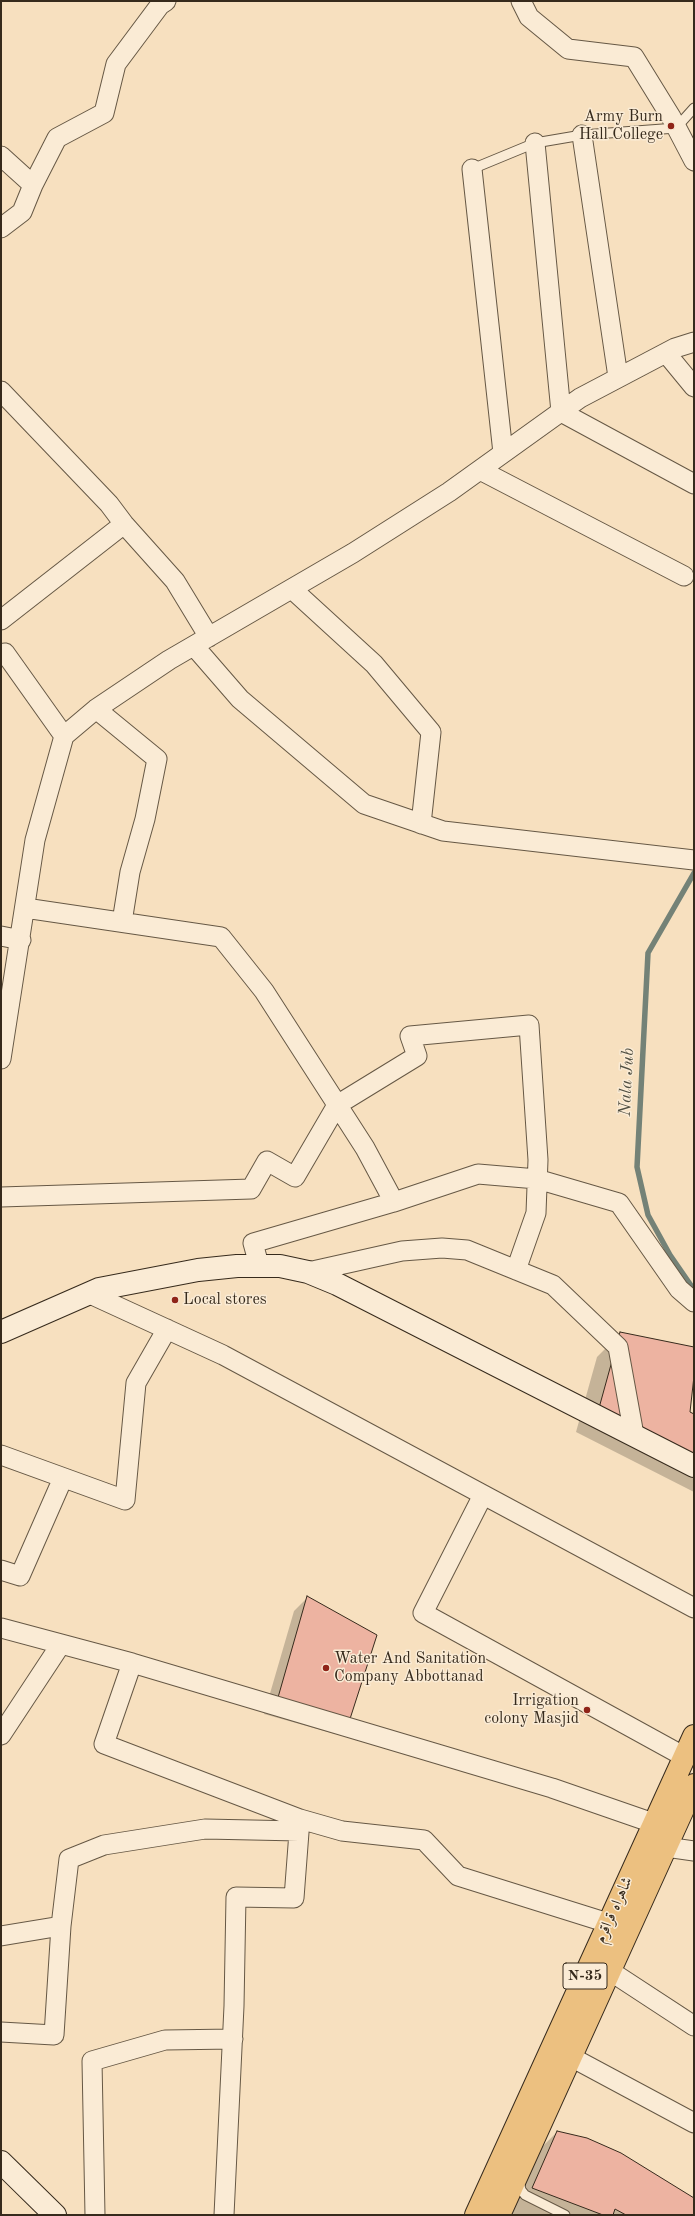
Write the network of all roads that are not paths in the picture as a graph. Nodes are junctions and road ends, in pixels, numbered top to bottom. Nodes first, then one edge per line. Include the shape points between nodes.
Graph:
1 (166, 1) edge
2 (521, 1) edge
3 (694, 108) edge
4 (676, 128) junction
5 (582, 135) junction
6 (535, 143) junction
7 (1, 156) edge
8 (694, 161) edge
9 (472, 169) joint
10 (32, 185) junction
11 (1, 228) edge
12 (694, 342) edge
13 (666, 353) junction
14 (618, 378) junction
15 (694, 387) edge
16 (1, 391) edge
17 (561, 412) junction
18 (503, 453) junction
19 (480, 470) junction
20 (694, 484) edge
21 (124, 524) junction
22 (684, 576) dead end
23 (292, 589) junction
24 (1, 620) edge
25 (201, 642) junction
26 (2, 652) edge
27 (96, 709) junction
28 (64, 736) junction
29 (421, 824) junction
30 (694, 860) edge
31 (25, 908) junction
32 (122, 922) junction
33 (1, 936) edge
34 (20, 940) junction
35 (5, 1005) edge
36 (2, 1052) edge
37 (337, 1105) junction
38 (537, 1179) junction
39 (1, 1197) edge
40 (394, 1202) junction
41 (259, 1265) junction
42 (516, 1270) junction
43 (308, 1272) junction
44 (88, 1294) junction
45 (694, 1302) edge
46 (167, 1329) junction
47 (1, 1332) edge
48 (634, 1435) junction
49 (1, 1455) edge
50 (694, 1466) edge
51 (63, 1478) junction
52 (483, 1495) junction
53 (1, 1570) edge
54 (694, 1608) edge
55 (1, 1628) edge
56 (61, 1644) junction
57 (132, 1663) junction
58 (1, 1735) edge
59 (694, 1736) edge
60 (685, 1757) junction
61 (694, 1785) edge
62 (653, 1823) junction
63 (299, 1825) junction
64 (666, 1847) junction
65 (694, 1851) edge
66 (608, 1923) junction
67 (61, 1926) junction
68 (1, 1936) edge
69 (610, 1971) junction
70 (694, 2026) edge
71 (1, 2032) edge
72 (233, 2039) junction
73 (572, 2057) junction
74 (694, 2123) edge
75 (1, 2162) edge
76 (510, 2204) edge
77 (55, 2215) edge
78 (95, 2215) edge
79 (224, 2215) edge
80 (476, 2215) edge
81 (565, 2215) edge

1 - 10 street via 116,64 104,113 57,138
2 - 4 street via 529,17 568,49 634,57
3 - 4 lane
4 - 5 lane
4 - 8 street
5 - 6 lane
5 - 14 street
6 - 9 lane
6 - 17 street
7 - 10 street
9 - 18 street
10 - 11 street via 22,212
12 - 13 street
13 - 14 street
13 - 15 street
14 - 17 street via 580,398
16 - 21 street via 109,504
17 - 18 street
17 - 20 street
18 - 19 street
19 - 22 street
19 - 23 street via 360,549
21 - 24 street
21 - 25 street via 175,581
23 - 25 street
23 - 29 street via 374,664 431,732
25 - 27 street
25 - 29 street via 240,699 364,804
26 - 28 street
27 - 28 street
27 - 32 street via 157,759 145,819 130,872
28 - 31 street via 35,840
29 - 30 street via 443,831
31 - 32 street
31 - 34 street
32 - 37 street via 221,937 264,991
33 - 34 street
34 - 35 street
35 - 36 street
37 - 38 street via 417,1056 410,1036 528,1025 535,1110
37 - 39 street via 295,1177 267,1161 251,1189
37 - 40 street via 365,1148
38 - 40 street via 478,1174
38 - 42 street via 536,1213
38 - 45 street via 619,1203 679,1289
40 - 41 street via 253,1243
41 - 43 street
41 - 44 street via 198,1270 130,1282
42 - 43 street via 467,1250 442,1248 402,1251
42 - 48 street via 553,1285 618,1347
43 - 48 street via 337,1284
44 - 46 street
44 - 47 street
46 - 51 street via 136,1383 125,1500
46 - 52 street via 223,1355
48 - 50 street
49 - 51 street
51 - 53 street via 20,1576
52 - 54 street
52 - 60 street via 423,1613
55 - 56 street
56 - 57 street
56 - 58 street
57 - 62 street via 552,1788
57 - 63 street via 104,1744
59 - 60 highway, شاہراہ قراقرم / N-35
60 - 62 highway, شاہراہ قراقرم / N-35
61 - 64 highway, شاہراہ قراقرم / N-35
62 - 66 highway, شاہراہ قراقرم / N-35
63 - 66 street via 424,1840 458,1876
63 - 67 street via 205,1829 104,1845 69,1859
63 - 72 street via 294,1898 236,1897
64 - 65 street
64 - 69 highway, شاہراہ قراقرم / N-35
66 - 80 highway, شاہراہ قراقرم / N-35
67 - 68 street
67 - 71 street via 54,2035
69 - 70 street
69 - 73 highway, شاہراہ قراقرم / N-35
72 - 78 street via 165,2040 92,2061
72 - 79 street
73 - 74 street
73 - 76 highway, شاہراہ قراقرم / N-35 via 519,2171
75 - 77 street
76 - 81 lane

